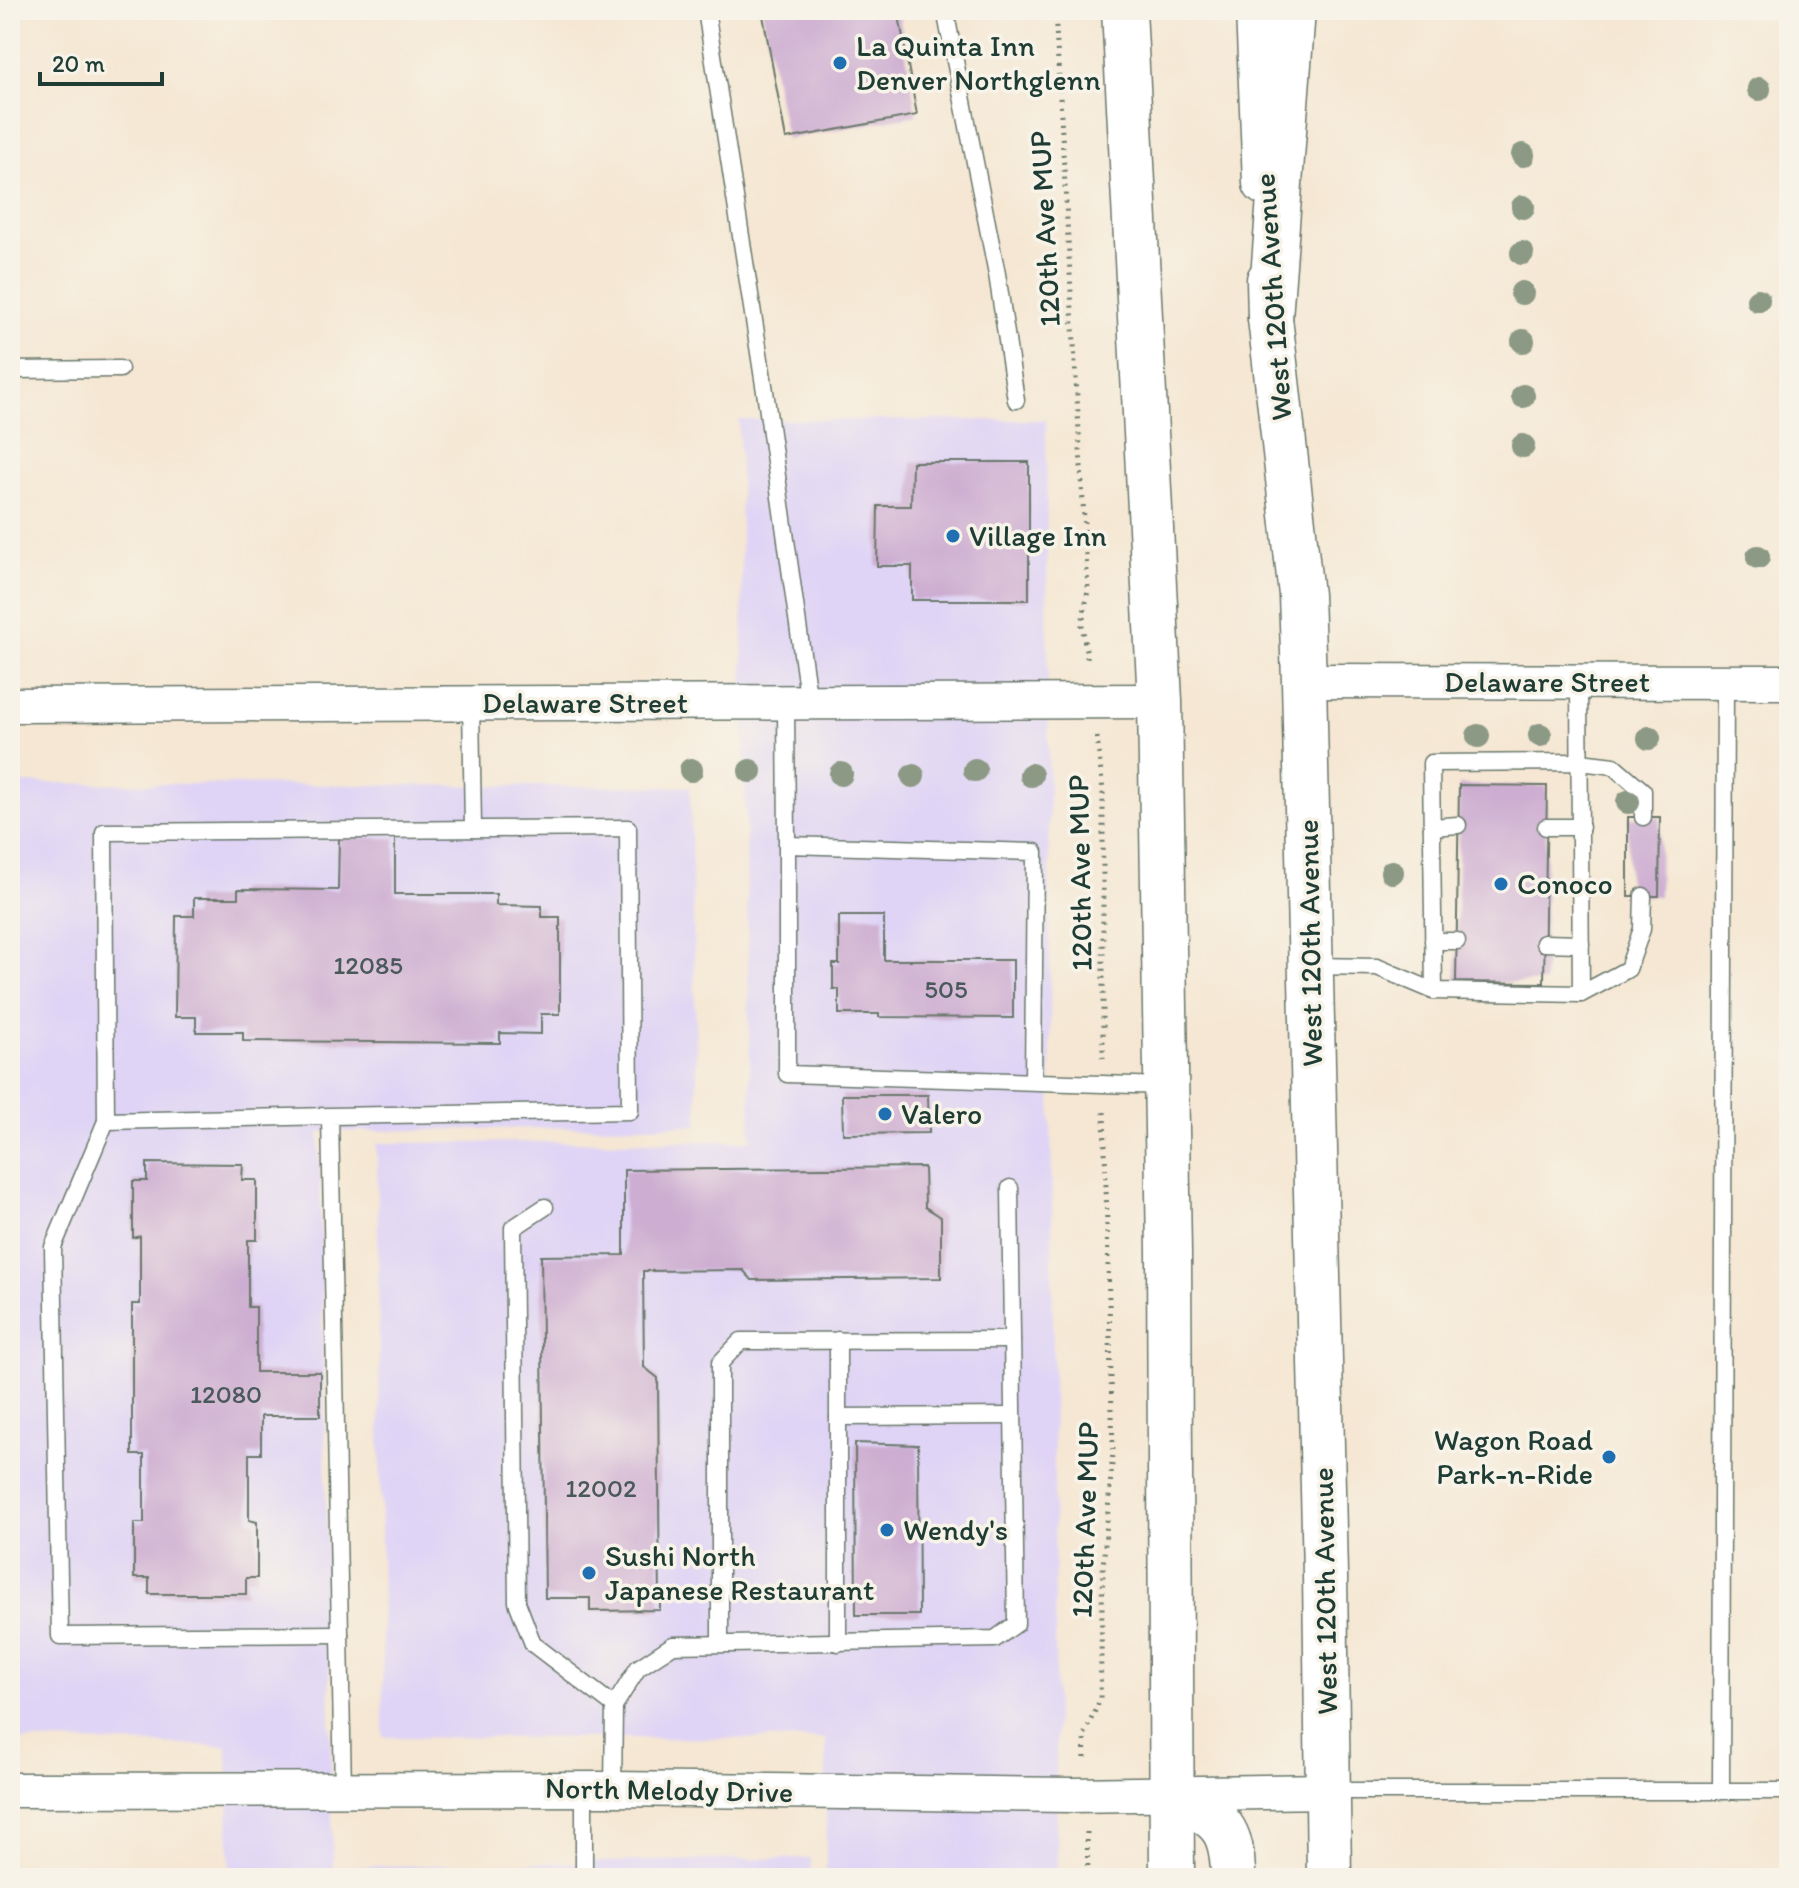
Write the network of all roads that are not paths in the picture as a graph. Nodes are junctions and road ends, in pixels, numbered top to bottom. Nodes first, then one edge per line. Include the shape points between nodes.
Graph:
1 (706, 10) edge
2 (945, 10) edge
3 (1124, 10) edge
4 (1258, 10) edge
5 (1293, 10) edge
6 (1270, 318) junction
7 (120, 369) dead end
8 (10, 370) edge
9 (1016, 400) dead end
10 (1304, 681) junction
11 (1725, 682) junction
12 (1789, 682) edge
13 (1579, 683) junction
14 (1160, 701) junction
15 (471, 703) junction
16 (798, 703) junction
17 (10, 705) edge
18 (1580, 762) junction
19 (1643, 817) dead end
20 (1458, 825) dead end
21 (1432, 827) junction
22 (1546, 827) dead end
23 (1581, 827) junction
24 (473, 829) junction
25 (787, 845) junction
26 (1643, 896) dead end
27 (1433, 941) junction
28 (1457, 941) dead end
29 (1544, 943) dead end
30 (1581, 944) junction
31 (1311, 966) junction
32 (1434, 991) junction
33 (1581, 994) junction
34 (1033, 1082) junction
35 (1167, 1086) junction
36 (330, 1116) junction
37 (106, 1121) junction
38 (1010, 1188) dead end
39 (545, 1207) dead end
40 (838, 1340) junction
41 (1012, 1340) junction
42 (1013, 1416) junction
43 (838, 1417) junction
44 (340, 1634) junction
45 (720, 1643) junction
46 (838, 1643) junction
47 (614, 1706) junction
48 (343, 1789) junction
49 (598, 1789) junction
50 (10, 1790) edge
51 (1721, 1790) junction
52 (1329, 1791) junction
53 (1789, 1791) edge
54 (1172, 1793) junction
55 (584, 1878) edge
56 (1172, 1878) edge
57 (1233, 1878) edge
58 (1329, 1878) edge

1 - 16 lane via 766,398
2 - 9 lane
3 - 14 main road
4 - 6 main road, West 120th Avenue
5 - 6 main road
6 - 10 main road, West 120th Avenue via 1301,595
7 - 8 lane
10 - 13 street, Delaware Street
10 - 31 main road, West 120th Avenue
11 - 12 street, Delaware Street
11 - 13 street, Delaware Street
11 - 51 lane
13 - 18 lane
14 - 16 street, Delaware Street
14 - 35 main road
15 - 16 street, Delaware Street
15 - 17 street, Delaware Street
15 - 24 lane
16 - 25 lane
18 - 19 lane via 1614,766 1643,791
18 - 21 lane via 1431,763
18 - 23 lane
20 - 21 lane
21 - 27 lane
22 - 23 lane
23 - 30 lane
24 - 36 lane via 628,828 630,1111
24 - 37 lane via 104,832
25 - 34 lane via 787,1074
25 - 34 lane via 1035,852
26 - 33 lane via 1642,929 1628,969
27 - 28 lane
27 - 32 lane
29 - 30 lane
30 - 33 lane
31 - 32 lane via 1377,967
31 - 52 main road, West 120th Avenue
32 - 33 lane
34 - 35 lane
35 - 54 main road
36 - 37 lane
36 - 44 lane
37 - 44 lane via 53,1247 60,1636
38 - 41 lane
39 - 47 lane via 513,1228 517,1602 533,1644
40 - 41 lane
40 - 43 lane
40 - 45 lane via 741,1341 720,1363
41 - 42 lane
42 - 43 lane
42 - 46 lane via 1016,1624 995,1639
43 - 46 lane
44 - 48 lane
45 - 46 lane
45 - 47 lane via 673,1645 638,1668
47 - 49 lane
48 - 49 street, North Melody Drive
48 - 50 street, North Melody Drive
49 - 54 street, North Melody Drive
49 - 55 lane
51 - 52 lane
51 - 53 lane
52 - 54 street, North Melody Drive
52 - 58 main road, West 120th Avenue
54 - 56 main road
54 - 57 main road via 1216,1818 1232,1847

